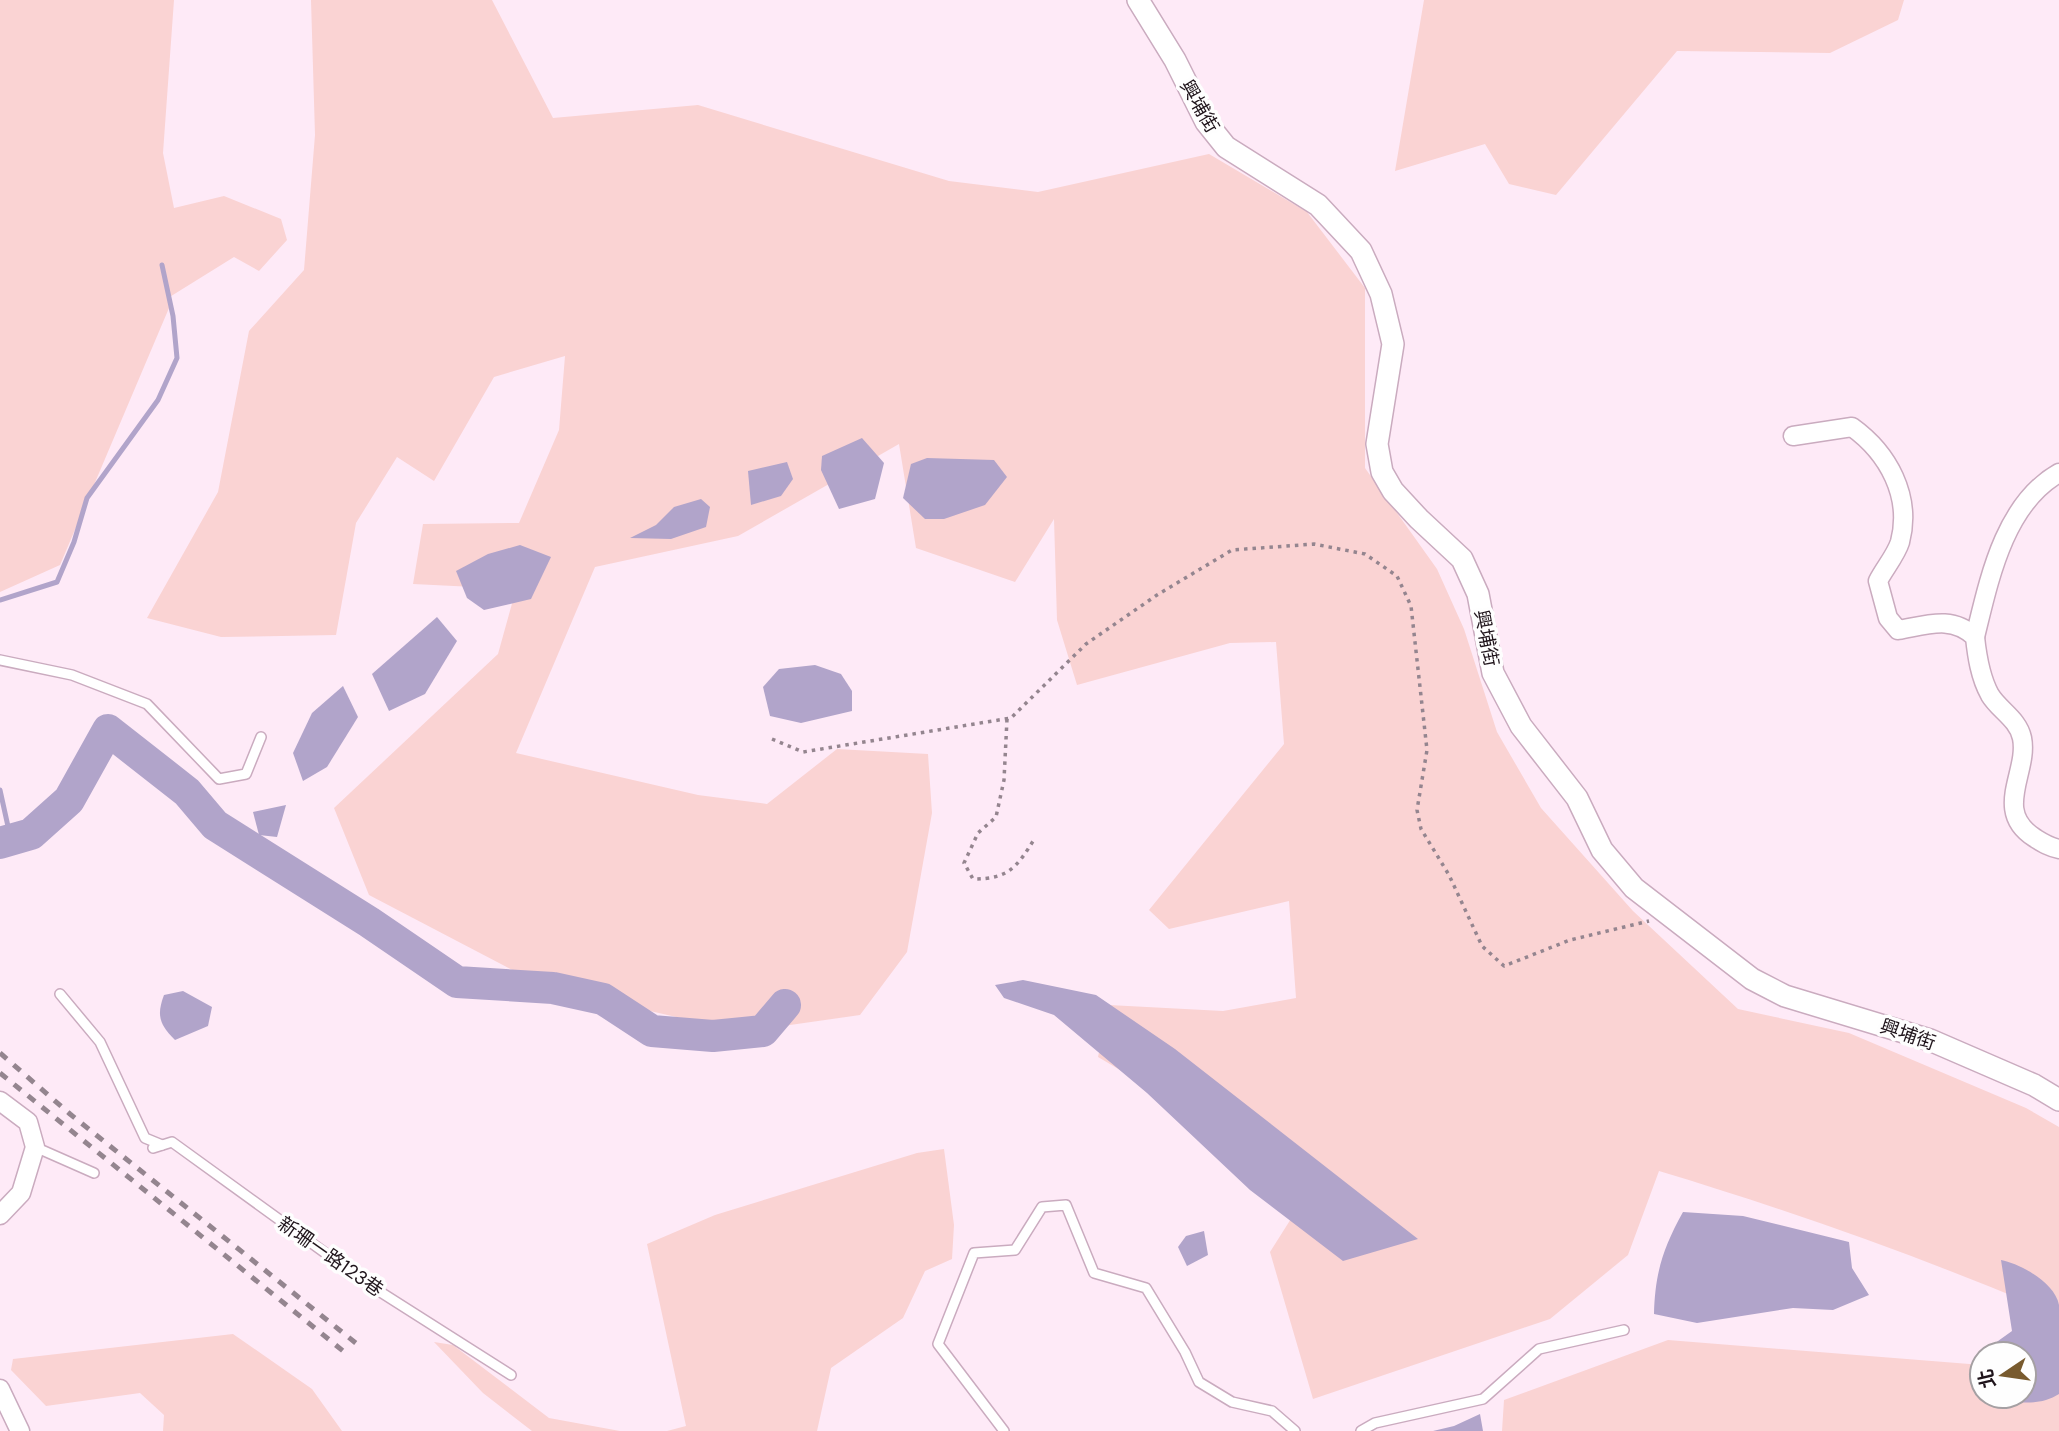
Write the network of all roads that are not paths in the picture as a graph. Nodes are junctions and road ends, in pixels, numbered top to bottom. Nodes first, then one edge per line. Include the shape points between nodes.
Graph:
1 (1138, 0) edge
2 (1793, 436) dead end
3 (2059, 473) edge
4 (1975, 637) junction
5 (0, 660) edge
6 (261, 737) dead end
7 (2059, 849) edge
8 (60, 994) dead end
9 (2059, 1100) edge
10 (0, 1101) edge
11 (35, 1147) junction
12 (93, 1173) dead end
13 (0, 1214) edge
14 (1624, 1330) dead end
15 (511, 1375) dead end
16 (0, 1389) edge
17 (20, 1431) edge
18 (1004, 1431) edge
19 (1295, 1431) edge
20 (1361, 1431) edge

1 - 9 street, 興埔街 via 1206,122 1226,147 1318,205 1361,251 1381,294 1393,344 1377,444 1382,472 1393,491 1462,559 1478,594 1493,673 1521,726 1577,798 1602,850 1634,888 1752,979 1785,996 1930,1040
2 - 4 street via 1852,427 1872,442 1894,472 1902,513 1899,543 1878,580 1888,618 1898,630 1937,623 1963,626
3 - 4 street via 2041,483 2026,501 2000,550
4 - 7 street via 1990,696 2010,715 2022,738 2013,812 2026,832
5 - 6 lane via 72,676 148,704 219,779 246,774
8 - 15 lane, 新珊一路123巷 via 100,1042 145,1138 157,1147 172,1142 370,1286
10 - 11 street via 27,1122
11 - 12 lane
11 - 13 street via 21,1193
14 - 20 lane via 1539,1349 1483,1399 1375,1423
16 - 17 street
18 - 19 lane via 938,1343 974,1253 1015,1250 1042,1207 1066,1205 1094,1273 1146,1288 1199,1382 1232,1402 1272,1411

